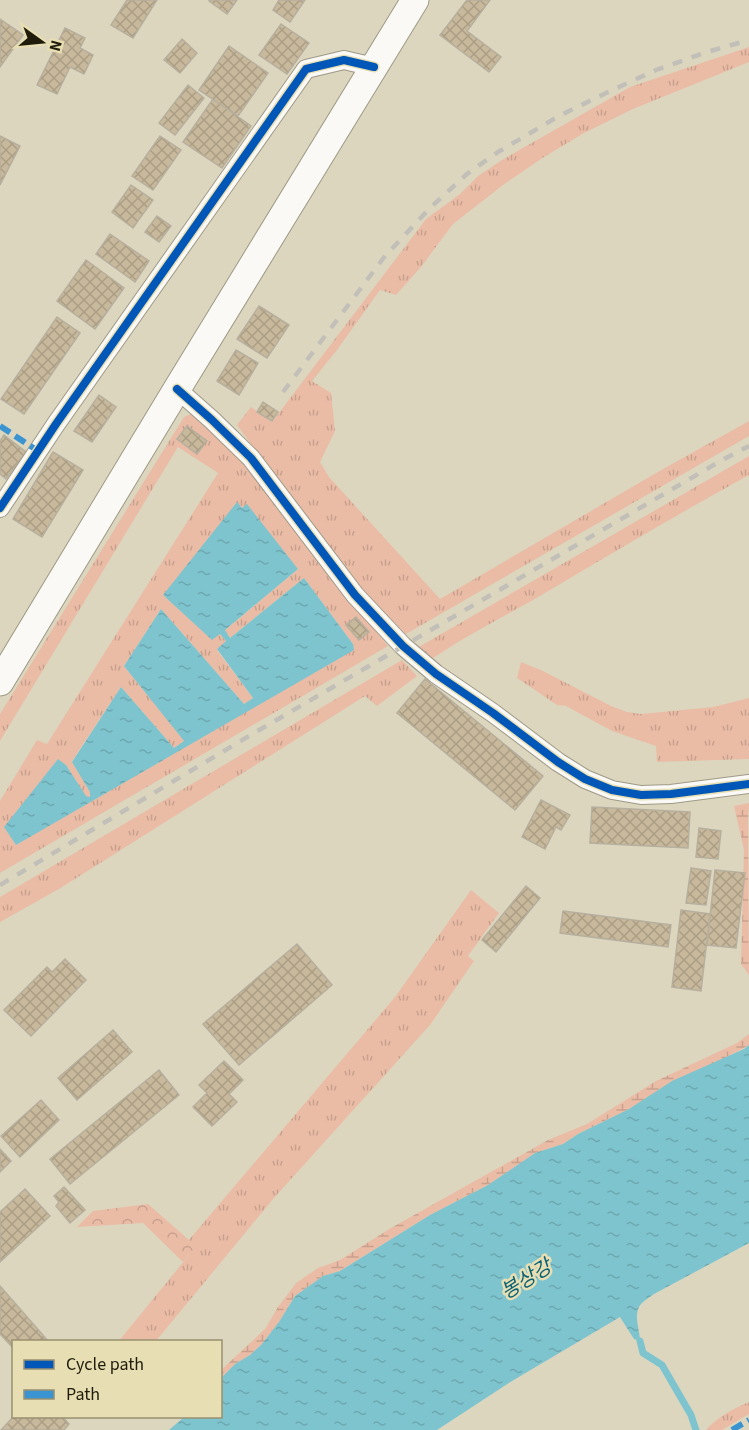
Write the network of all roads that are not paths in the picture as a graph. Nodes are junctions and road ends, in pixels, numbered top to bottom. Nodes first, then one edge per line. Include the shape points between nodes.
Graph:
1 (415, 0) edge
2 (374, 67) junction
3 (177, 389) junction
4 (0, 508) edge
5 (0, 682) edge
6 (749, 784) edge

1 - 2 main road
2 - 3 main road
2 - 4 street via 344,60 306,69
3 - 5 main road
3 - 6 street via 251,458 355,595 403,646 558,762 612,790 642,795

